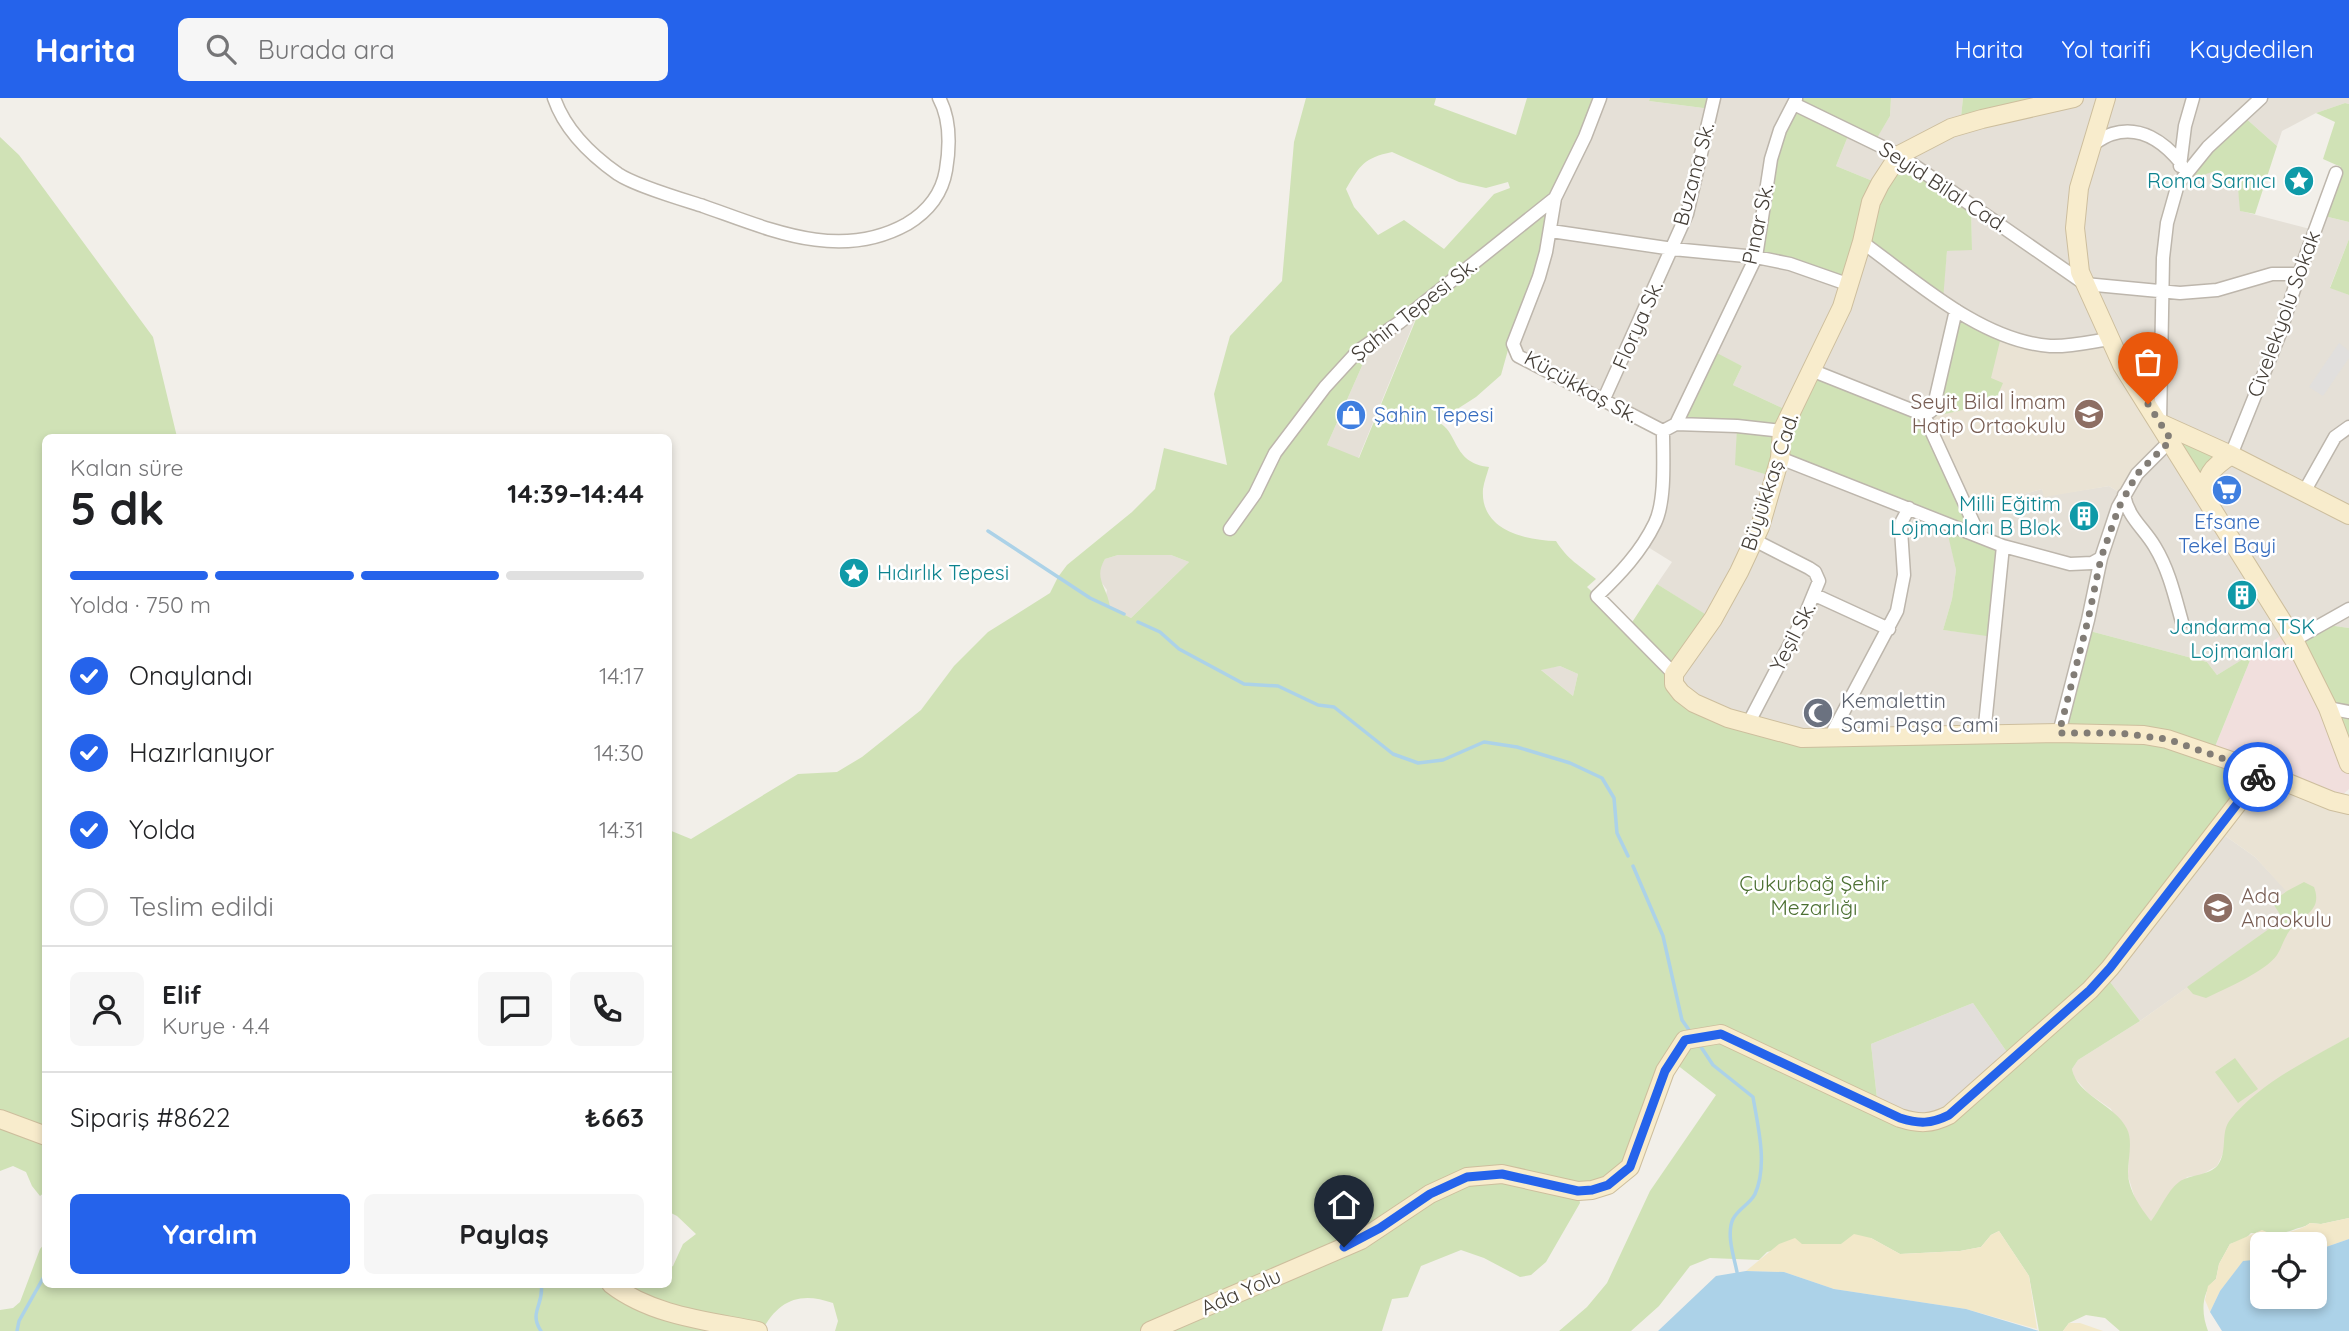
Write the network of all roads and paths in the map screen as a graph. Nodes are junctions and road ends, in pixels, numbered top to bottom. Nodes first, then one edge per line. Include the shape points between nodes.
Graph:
1 (554, 98) edge
2 (939, 98) edge
3 (1714, 98) edge
4 (2074, 98) edge
5 (2106, 98) edge
6 (2193, 98) edge
7 (2260, 98) edge
8 (1595, 100) edge
9 (1795, 101) edge
10 (2092, 145) junction
11 (1899, 155) junction
12 (2181, 163) junction
13 (2336, 173) dead end
14 (2178, 184) junction
15 (1555, 198) junction
16 (1550, 230) junction
17 (1863, 242) junction
18 (1673, 249) junction
19 (1756, 257) junction
20 (2299, 274) junction
21 (2085, 284) junction
22 (1850, 285) junction
23 (2162, 290) junction
24 (1956, 310) junction
25 (2109, 340) junction
26 (1811, 370) junction
27 (1603, 401) junction
28 (1924, 415) junction
29 (2160, 423) junction
30 (1676, 424) junction
31 (2349, 427) edge
32 (1663, 431) junction
33 (1782, 431) junction
34 (2171, 440) junction
35 (2231, 455) junction
36 (1780, 458) junction
37 (2304, 492) junction
38 (2124, 495) junction
39 (2208, 500) junction
40 (1909, 508) junction
41 (2349, 516) edge
42 (1230, 529) dead end
43 (1979, 535) junction
44 (1754, 540) junction
45 (2003, 546) junction
46 (2101, 558) junction
47 (1815, 595) junction
48 (2349, 609) edge
49 (2182, 621) dead end
50 (1889, 629) junction
51 (2294, 640) junction
52 (1674, 674) junction
53 (2328, 708) junction
54 (2349, 712) edge
55 (1748, 724) junction
56 (2059, 733) junction
57 (1984, 735) junction
58 (1829, 739) junction
59 (2349, 764) edge
60 (2256, 769) junction
61 (2349, 789) edge
62 (2327, 799) junction
63 (2349, 805) edge
64 (0, 1119) edge
65 (42, 1135) edge
66 (617, 1288) edge
67 (758, 1331) edge
68 (1150, 1331) edge

1 - 2 street via 570,129 621,176 780,234 836,242 869,240 899,228 920,216 937,197 950,148
3 - 18 street, Buzana Sk. via 1687,214
4 - 11 street via 1951,128
5 - 10 street
6 - 12 street
7 - 14 street via 2208,147
8 - 15 street, Şahin Tepesi Sk. via 1585,137
9 - 11 street, Seyid Bilal Cad.
9 - 19 street, Pınar Sk. via 1771,159
10 - 12 street via 2112,134 2133,132 2161,142
10 - 21 street via 2079,188 2075,228
11 - 17 street, Büyükkaş Cad. via 1871,202
11 - 21 street, Seyid Bilal Cad.
12 - 14 street
13 - 20 street, Civelekyolu Sokak
14 - 23 street via 2167,223
15 - 16 street, Küçükkaş Sk.
15 - 42 street, Şahin Tepesi Sk. via 1358,351 1275,453 1255,494
16 - 18 street
16 - 27 street, Küçükkaş Sk. via 1539,277 1513,344 1518,356
17 - 22 street, Büyükkaş Cad.
17 - 24 street
18 - 19 street
18 - 27 street, Florya Sk.
19 - 22 street
19 - 30 street, Pınar Sk.
20 - 23 street via 2272,274 2217,290
20 - 35 street, Civelekyolu Sokak via 2280,336
21 - 23 street
21 - 25 street
22 - 26 street, Büyükkaş Cad.
23 - 29 street
24 - 25 street via 2030,343 2053,346
24 - 28 street via 1931,411
25 - 29 street
26 - 28 street
26 - 33 street, Büyükkaş Cad.
27 - 32 street, Küçükkaş Sk.
28 - 43 street
29 - 34 street
29 - 35 street
30 - 32 street, Küçükkaş Sk.
30 - 33 street
31 - 37 street via 2335,438
32 - 52 street via 1663,478 1656,521 1633,559 1597,596
33 - 36 street, Büyükkaş Cad.
34 - 38 street via 2137,474
34 - 39 street
35 - 37 street
35 - 39 street via 2208,475
36 - 40 street
36 - 44 street, Büyükkaş Cad.
37 - 41 street
38 - 46 street
38 - 49 street via 2127,509 2155,547
39 - 51 street
40 - 43 street
40 - 50 street via 1901,530 1902,593
43 - 45 street
44 - 47 street, Yeşil Sk. via 1815,572 1819,581
44 - 52 street, Büyükkaş Cad. via 1713,619
45 - 46 street via 2070,564
45 - 57 street
46 - 56 street
47 - 50 street
47 - 55 street, Yeşil Sk.
48 - 51 street
50 - 58 street
51 - 53 street
52 - 55 street via 1674,684 1694,704
53 - 54 street
53 - 59 street
55 - 58 street via 1802,738
56 - 57 street
56 - 60 street via 2167,739
57 - 58 street
60 - 62 street
60 - 68 street, Ada Yolu via 2110,968 1949,1115 1927,1124 1914,1122 1721,1034 1685,1040 1665,1071 1630,1167 1608,1185 1578,1191 1502,1174 1467,1177 1430,1194 1361,1240
61 - 62 street
62 - 63 street
64 - 65 street
66 - 67 street via 656,1308

